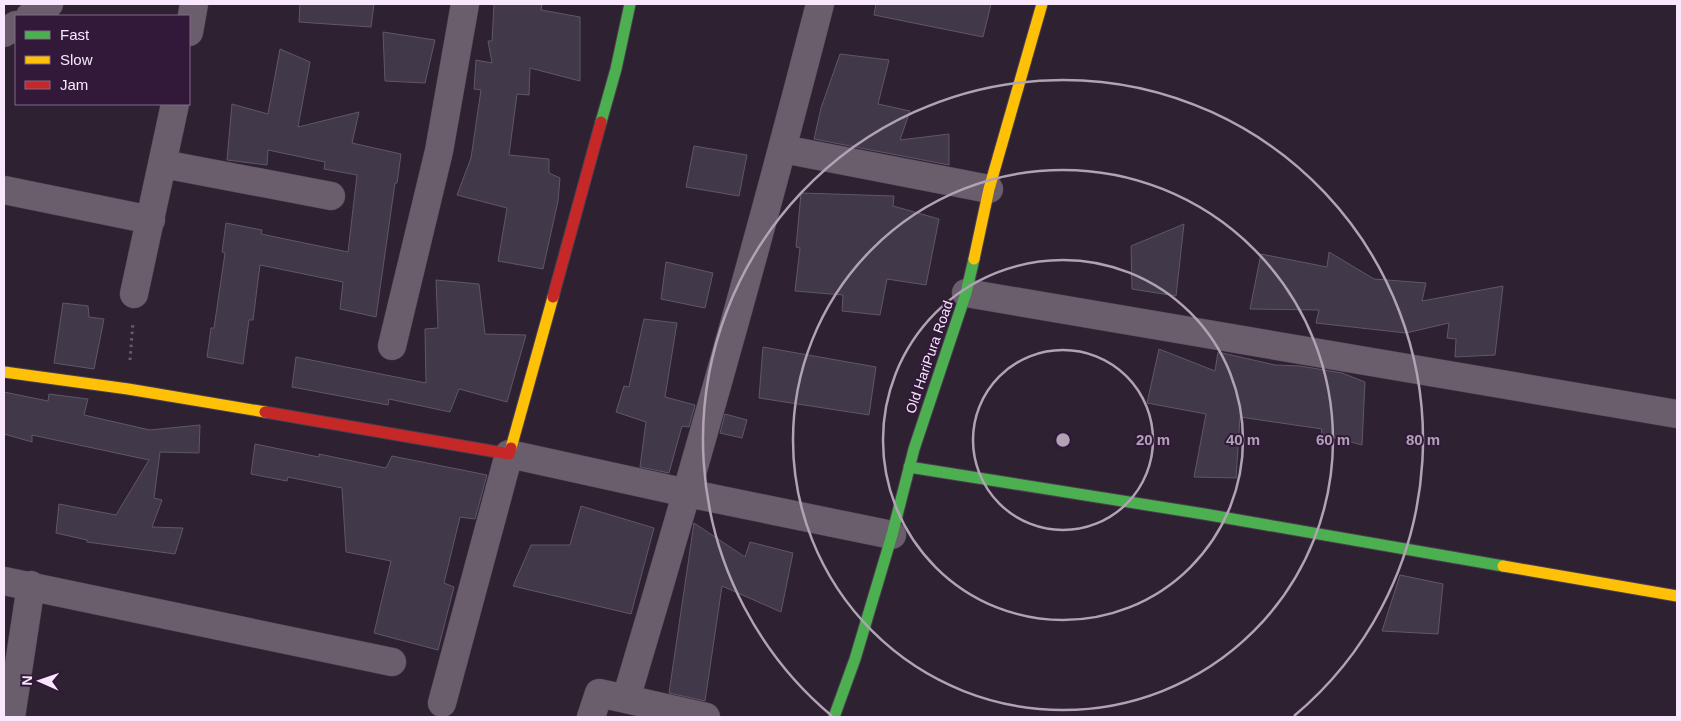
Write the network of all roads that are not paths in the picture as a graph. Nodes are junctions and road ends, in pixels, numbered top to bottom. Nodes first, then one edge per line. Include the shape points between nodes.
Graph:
1 (49, 4) edge
2 (194, 4) edge
3 (465, 4) edge
4 (630, 4) edge
5 (820, 4) edge
6 (1042, 4) edge
7 (32, 15) edge
8 (15, 26) edge
9 (190, 26) edge
10 (4, 33) edge
11 (175, 105) edge
12 (783, 149) junction
13 (163, 164) junction
14 (4, 190) edge
15 (989, 190) junction
16 (331, 196) dead end
17 (151, 220) junction
18 (966, 293) junction
19 (134, 294) road end
20 (392, 346) dead end
21 (4, 372) edge
22 (1677, 414) edge
23 (509, 454) junction
24 (909, 467) junction
25 (687, 493) junction
26 (892, 535) junction
27 (4, 581) edge
28 (31, 586) junction
29 (1677, 596) edge
30 (392, 662) dead end
31 (626, 699) junction
32 (442, 703) dead end
33 (11, 717) edge
34 (591, 717) edge
35 (706, 717) edge
36 (834, 717) edge

1 - 7 street
2 - 9 street
3 - 20 street via 439,151
4 - 23 street via 616,69
5 - 12 street
6 - 15 street, Old HariPura Road
8 - 10 street
11 - 13 street
12 - 15 street
12 - 25 street
13 - 16 street
13 - 17 street
14 - 17 street
15 - 18 street, Old HariPura Road
17 - 19 street
18 - 22 street
18 - 24 street, Old HariPura Road
21 - 23 street via 128,388
23 - 25 street
23 - 32 street
24 - 26 street, Old HariPura Road
24 - 29 street via 1204,514
25 - 26 street
25 - 31 street
26 - 36 street, Old HariPura Road
27 - 28 street
28 - 30 street
28 - 33 street
31 - 34 street via 600,692
31 - 35 street

